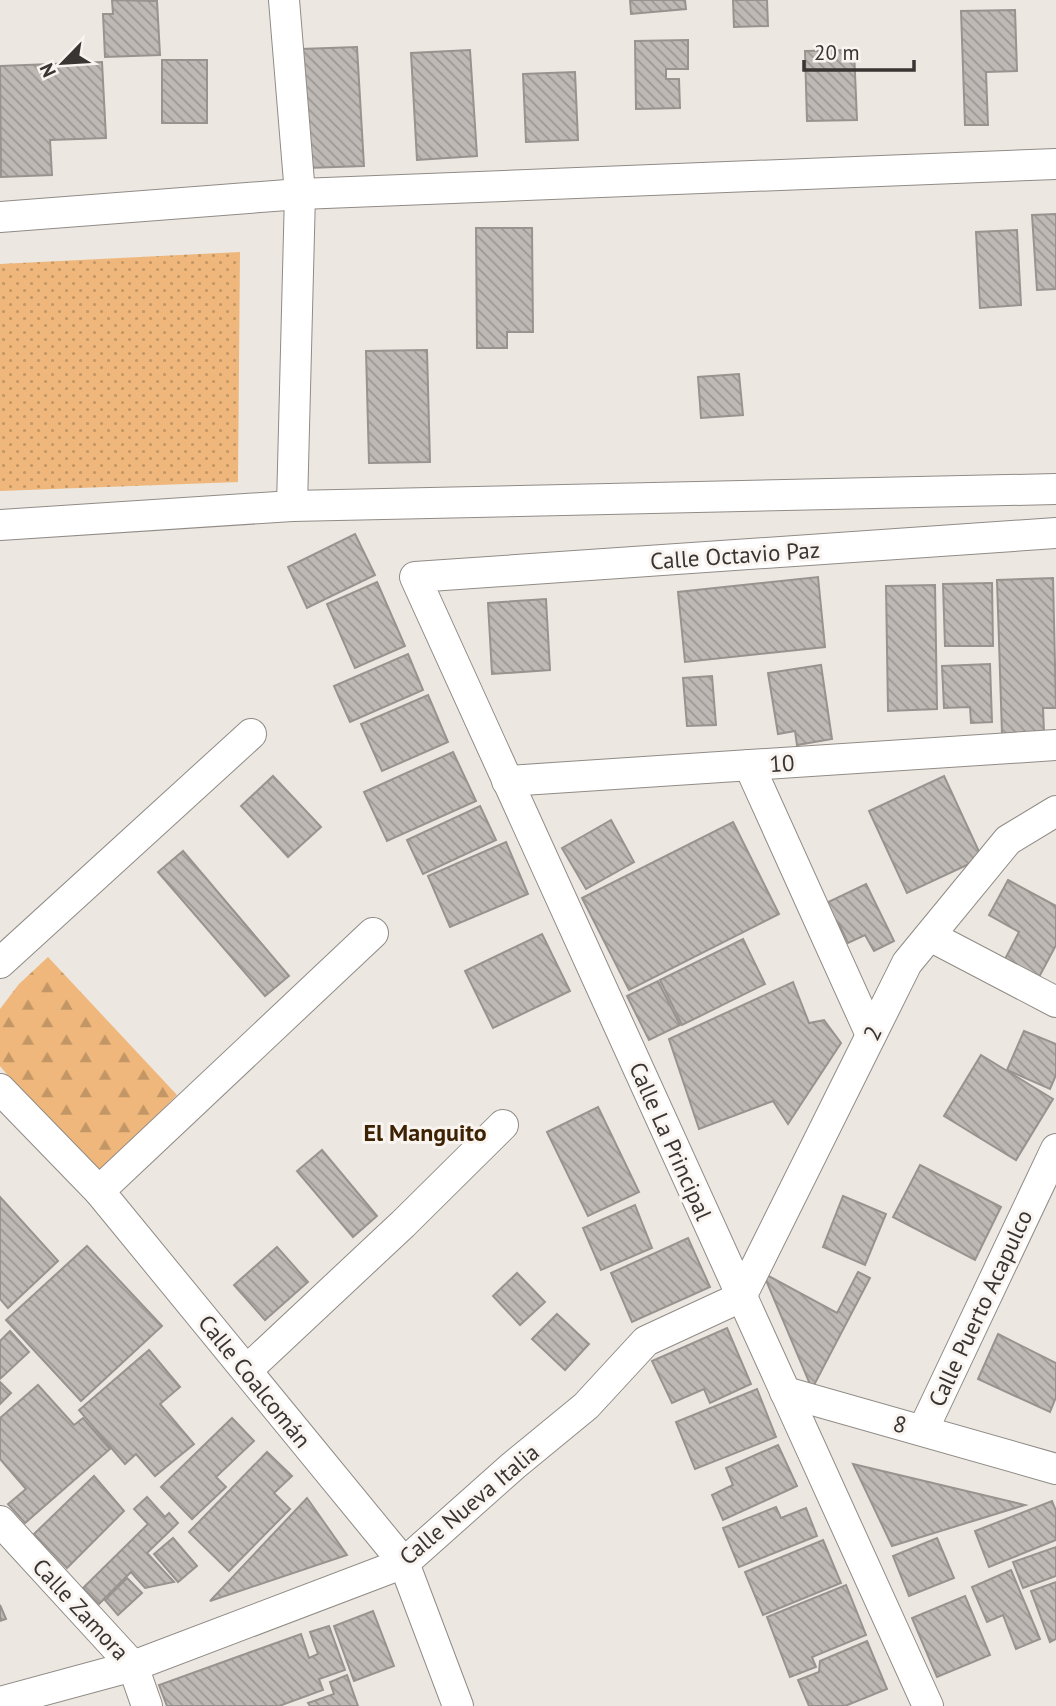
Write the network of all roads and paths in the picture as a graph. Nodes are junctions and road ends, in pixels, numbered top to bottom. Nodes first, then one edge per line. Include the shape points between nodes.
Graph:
1 (284, 0) edge
2 (1056, 164) edge
3 (300, 194) junction
4 (0, 217) edge
5 (1056, 489) edge
6 (292, 506) junction
7 (0, 525) edge
8 (1056, 533) edge
9 (415, 577) joint
10 (251, 734) dead end
11 (1056, 745) edge
12 (749, 765) junction
13 (507, 781) junction
14 (1056, 811) edge
15 (373, 933) dead end
16 (930, 936) junction
17 (0, 963) edge
18 (1056, 1002) edge
19 (871, 1035) junction
20 (0, 1089) edge
21 (503, 1125) dead end
22 (1056, 1149) edge
23 (99, 1191) junction
24 (741, 1297) junction
25 (247, 1370) junction
26 (785, 1392) junction
27 (923, 1430) junction
28 (1056, 1469) edge
29 (0, 1521) edge
30 (404, 1563) junction
31 (133, 1666) junction
32 (0, 1702) edge
33 (147, 1706) edge
34 (458, 1706) edge
35 (928, 1706) edge

1 - 3 street
2 - 3 street
3 - 4 street
3 - 6 street
5 - 6 street
6 - 7 street
8 - 9 street, Calle Octavio Paz
9 - 13 street, Calle La Principal
10 - 17 street
11 - 12 street, 10
12 - 13 street, 10
12 - 19 street
13 - 24 street, Calle La Principal
14 - 16 street, 2 via 1008,840
15 - 23 street
16 - 18 street
16 - 19 street, 2 via 907,963
19 - 24 street, 2
20 - 23 street, Calle Coalcomán
21 - 25 street
22 - 27 street, Calle Puerto Acapulco
23 - 25 street, Calle Coalcomán
24 - 26 street, Calle La Principal
24 - 30 street, Calle Nueva Italia via 646,1341 586,1406
25 - 30 street, Calle Coalcomán
26 - 27 street, 8
26 - 35 street, Calle La Principal
27 - 28 street, 8
29 - 31 street, Calle Zamora
30 - 31 street, Calle Nueva Italia
30 - 34 street, Calle Coalcomán
31 - 32 street, Calle Nueva Italia
31 - 33 street, Calle Zamora

